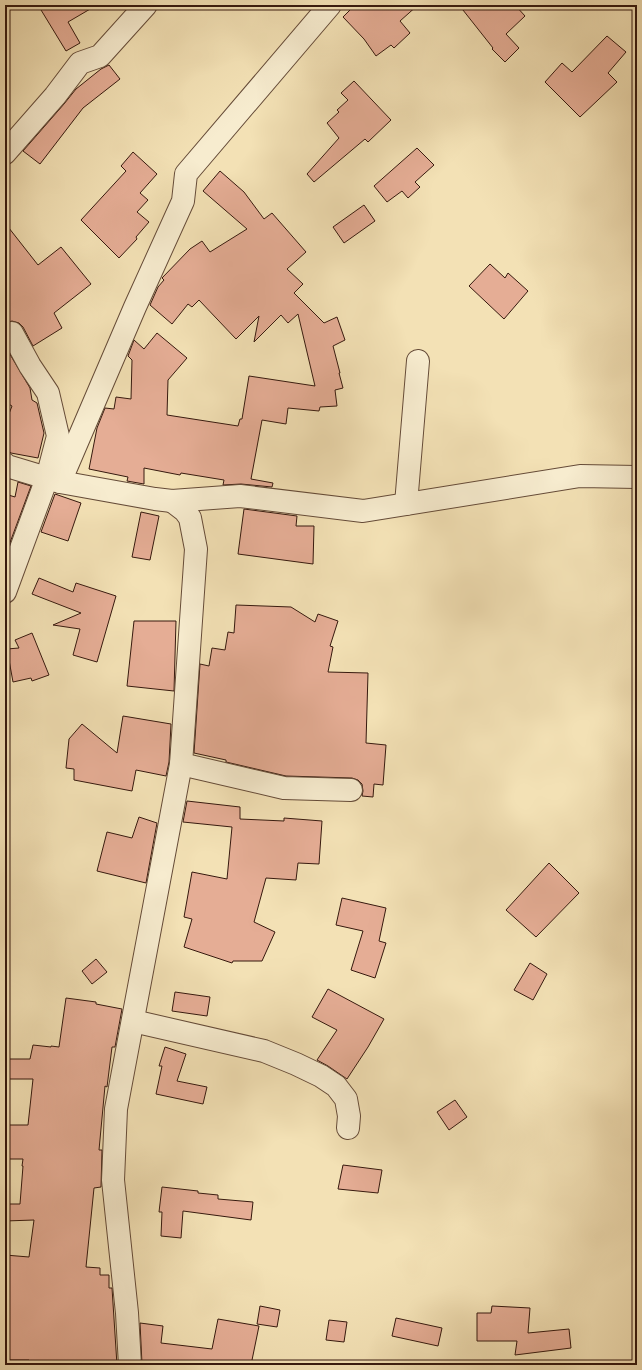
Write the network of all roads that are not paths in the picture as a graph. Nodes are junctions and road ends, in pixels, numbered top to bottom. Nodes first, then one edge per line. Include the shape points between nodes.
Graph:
1 (146, 5) edge
2 (330, 5) edge
3 (5, 153) edge
4 (12, 333) dead end
5 (418, 361) dead end
6 (5, 464) edge
7 (637, 477) edge
8 (54, 480) junction
9 (172, 501) junction
10 (406, 504) junction
11 (5, 592) edge
12 (181, 764) junction
13 (351, 790) dead end
14 (133, 1022) junction
15 (348, 1128) dead end
16 (130, 1365) edge

1 - 3 street via 100,56 80,63
2 - 8 street via 186,174 183,201
4 - 8 street via 48,393 58,436
5 - 10 street
6 - 8 street
7 - 10 street via 580,476
8 - 9 street
8 - 11 street
9 - 10 street via 240,496 363,511
9 - 12 street via 190,518 196,549
12 - 13 street via 284,788
12 - 14 street
14 - 15 street via 264,1051 302,1067 336,1086 346,1099
14 - 16 street via 116,1110 113,1180

